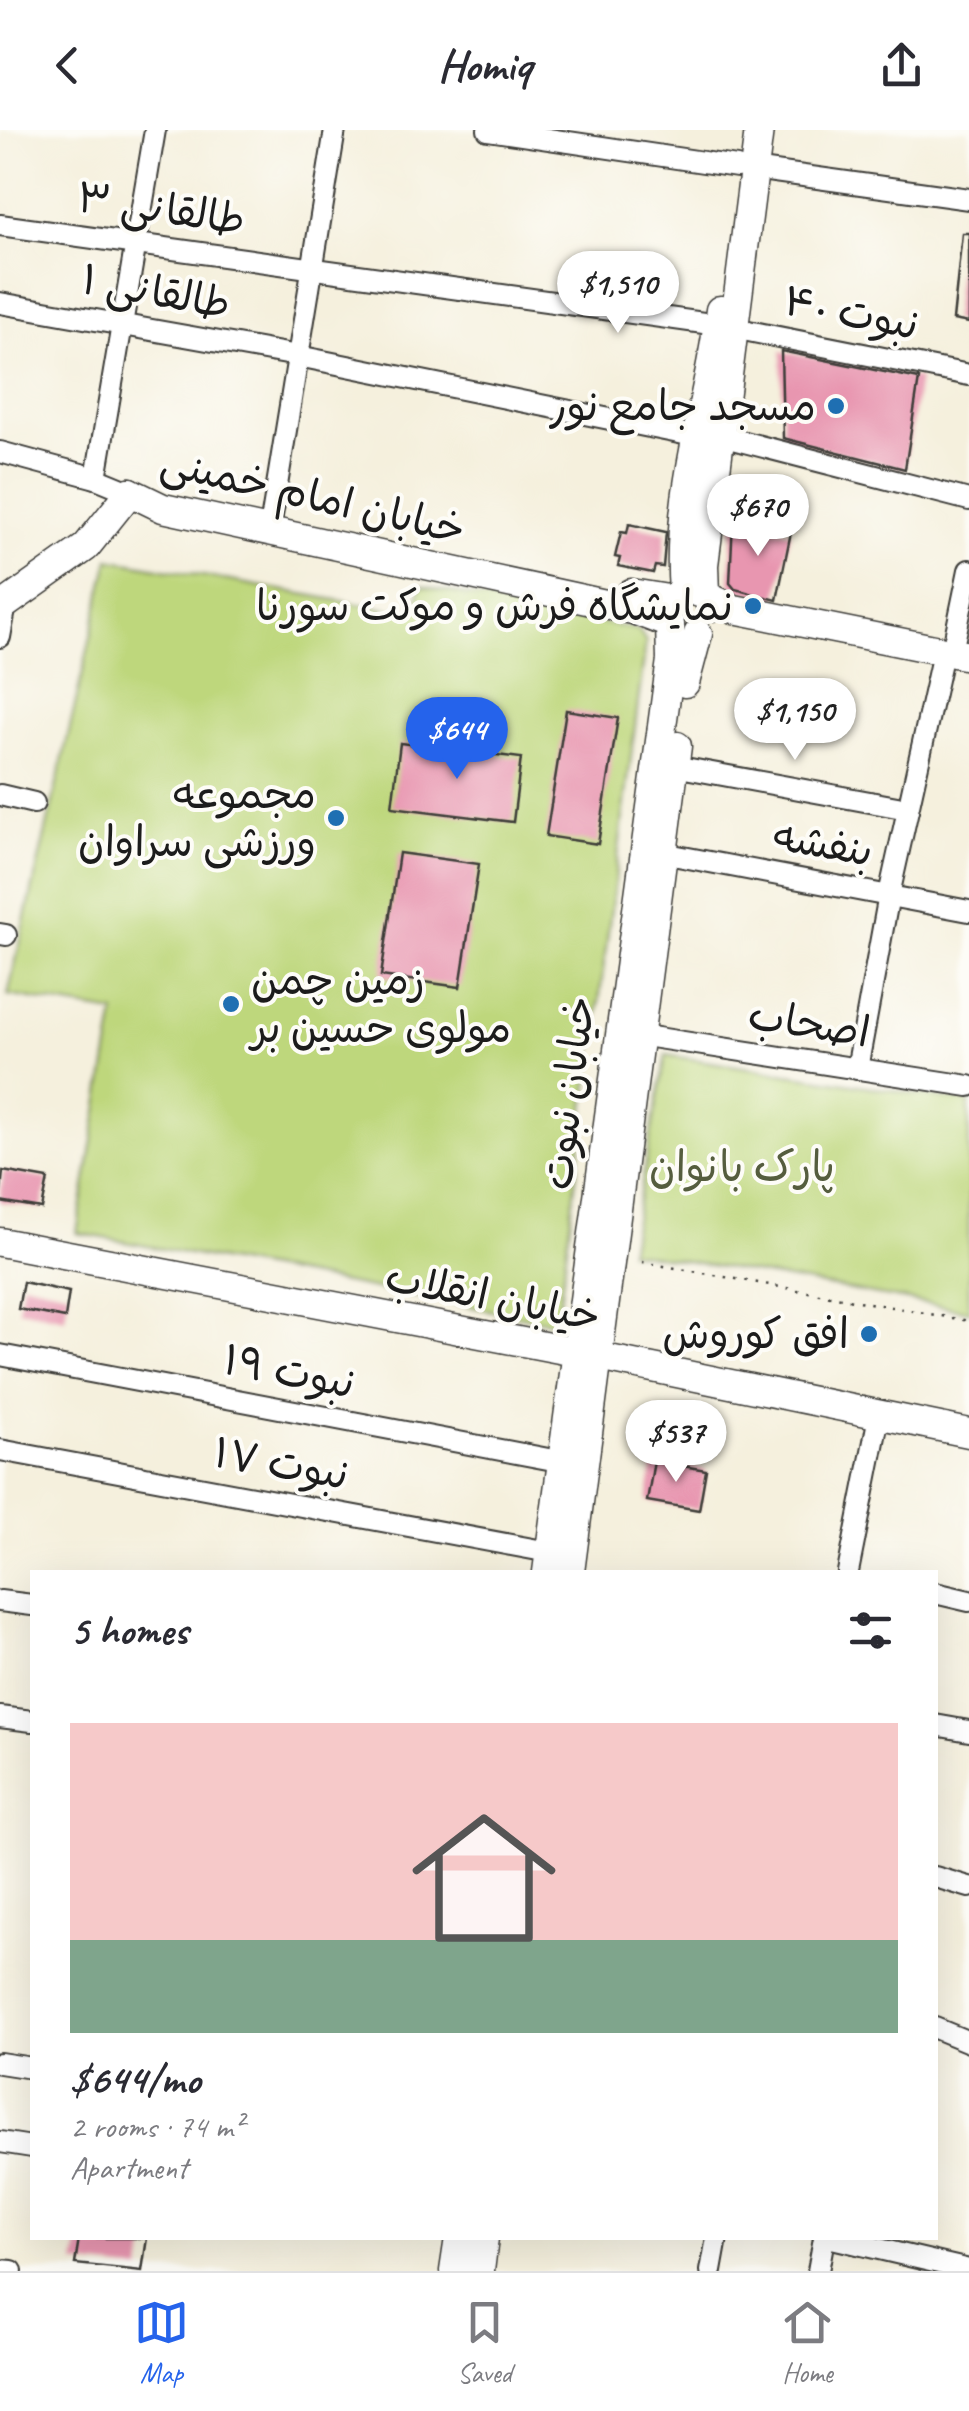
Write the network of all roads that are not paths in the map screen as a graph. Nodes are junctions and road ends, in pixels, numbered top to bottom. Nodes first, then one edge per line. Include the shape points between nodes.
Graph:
1 (155, 130) edge
2 (335, 130) edge
3 (488, 130) edge
4 (742, 130) edge
5 (759, 130) edge
6 (745, 168) junction
7 (969, 199) edge
8 (0, 225) edge
9 (136, 244) junction
10 (313, 268) junction
11 (524, 298) joint
12 (0, 302) edge
13 (122, 324) junction
14 (726, 326) junction
15 (298, 356) junction
16 (969, 374) edge
17 (708, 436) junction
18 (0, 452) edge
19 (96, 478) junction
20 (130, 492) junction
21 (969, 500) edge
22 (271, 524) junction
23 (969, 570) edge
24 (688, 594) junction
25 (3, 606) edge
26 (670, 624) junction
27 (702, 632) junction
28 (0, 637) edge
29 (957, 662) edge
30 (674, 766) junction
31 (0, 795) edge
32 (34, 803) dead end
33 (908, 809) junction
34 (662, 853) junction
35 (889, 894) junction
36 (969, 910) edge
37 (628, 1034) junction
38 (857, 1070) junction
39 (969, 1086) edge
40 (0, 1242) edge
41 (586, 1355) junction
42 (0, 1356) edge
43 (879, 1416) junction
44 (969, 1433) edge
45 (0, 1450) edge
46 (564, 1462) junction
47 (548, 1562) edge
48 (570, 1570) edge
49 (848, 1570) edge
50 (938, 1595) edge
51 (0, 1601) edge
52 (969, 1601) edge
53 (30, 1605) edge
54 (0, 1717) edge
55 (30, 1721) edge
56 (938, 1726) edge
57 (969, 1731) edge
58 (938, 1879) edge
59 (969, 1887) edge
60 (938, 2029) edge
61 (969, 2042) edge
62 (0, 2063) edge
63 (30, 2068) edge
64 (0, 2142) edge
65 (30, 2147) edge
66 (458, 2240) edge
67 (484, 2240) edge
68 (717, 2240) edge
69 (824, 2240) edge
70 (841, 2240) edge
71 (0, 2270) edge
72 (969, 2270) edge
73 (12, 2271) edge
74 (454, 2271) edge
75 (480, 2271) edge
76 (711, 2271) edge
77 (818, 2271) edge

1 - 9 street
2 - 10 street
3 - 6 street
4 - 6 main road
5 - 6 main road
6 - 7 street
6 - 14 main road
8 - 9 street, طالقانی ۳
9 - 10 street, طالقانی ۳
9 - 13 street
10 - 11 street, طالقانی ۳
10 - 15 street
11 - 14 street, نبوت ۴۰
12 - 13 street, طالقانی ۱
13 - 15 street, طالقانی ۱
13 - 19 street
14 - 16 street, نبوت ۴۰
14 - 17 main road
15 - 17 street, طالقانی ۱
15 - 22 street
17 - 21 street, طالقانی ۱
17 - 24 main road via 704,565
18 - 19 street
19 - 20 street
20 - 22 main road, خیابان امام خمینی via 158,491
20 - 25 main road via 86,546
22 - 24 main road, خیابان امام خمینی via 653,598
22 - 26 main road, خیابان امام خمینی
23 - 29 street
24 - 26 main road via 668,608
24 - 27 main road via 713,609
24 - 29 main road, خیابان امام خمینی
25 - 28 street
26 - 27 main road via 682,634
26 - 37 main road, خیابان نبوت
27 - 29 main road via 730,622
27 - 30 main road, خیابان نبوت via 690,654
29 - 33 street
30 - 33 street
30 - 34 main road, خیابان نبوت
31 - 32 street
33 - 35 street
34 - 35 street, بنفشه
34 - 37 main road, خیابان نبوت
35 - 36 street, بنفشه
35 - 38 street
37 - 38 street, اصحاب
37 - 41 main road, خیابان نبوت
38 - 39 street, اصحاب
40 - 41 main road, خیابان انقلاب
41 - 43 main road, خیابان انقلاب
41 - 46 main road, خیابان نبوت
41 - 48 main road, خیابان نبوت
42 - 46 street, نبوت ۱۹
43 - 44 main road, خیابان انقلاب
43 - 49 street
45 - 47 street, نبوت ۱۷
46 - 47 main road, خیابان نبوت
50 - 52 street
51 - 53 street
54 - 55 street
56 - 57 street
58 - 59 street
60 - 61 street
62 - 63 street
64 - 65 street
66 - 74 main road
67 - 75 main road
68 - 76 street
69 - 77 street
70 - 72 street
71 - 73 street

